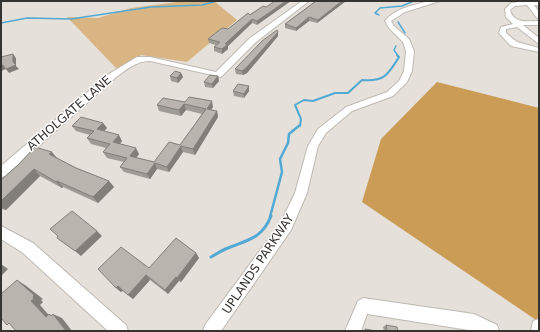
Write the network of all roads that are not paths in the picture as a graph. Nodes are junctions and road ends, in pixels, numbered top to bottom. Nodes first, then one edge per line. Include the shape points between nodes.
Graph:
1 (306, 1) edge
2 (437, 1) edge
3 (529, 3) junction
4 (539, 4) edge
5 (539, 17) edge
6 (539, 23) edge
7 (518, 24) junction
8 (537, 39) edge
9 (539, 50) edge
10 (1, 173) edge
11 (1, 232) edge
12 (539, 327) edge
13 (120, 331) edge
14 (211, 331) edge
15 (353, 331) edge
16 (491, 331) edge
17 (539, 331) edge

1 - 10 street, ATHOLGATE LANE via 253,40 218,75 150,59 140,59 124,67
2 - 14 street, UPLANDS PARKWAY via 400,12 390,18 388,21 391,27 406,41 410,51 408,71 403,82 390,94 349,109 322,131 313,146 301,193 286,226
3 - 4 street
3 - 5 street
3 - 7 street via 514,4 508,8 508,15
6 - 7 street
7 - 8 street
7 - 9 street via 503,28 502,33 514,44
11 - 13 street via 28,248
12 - 17 street
15 - 16 street via 363,306 474,322

